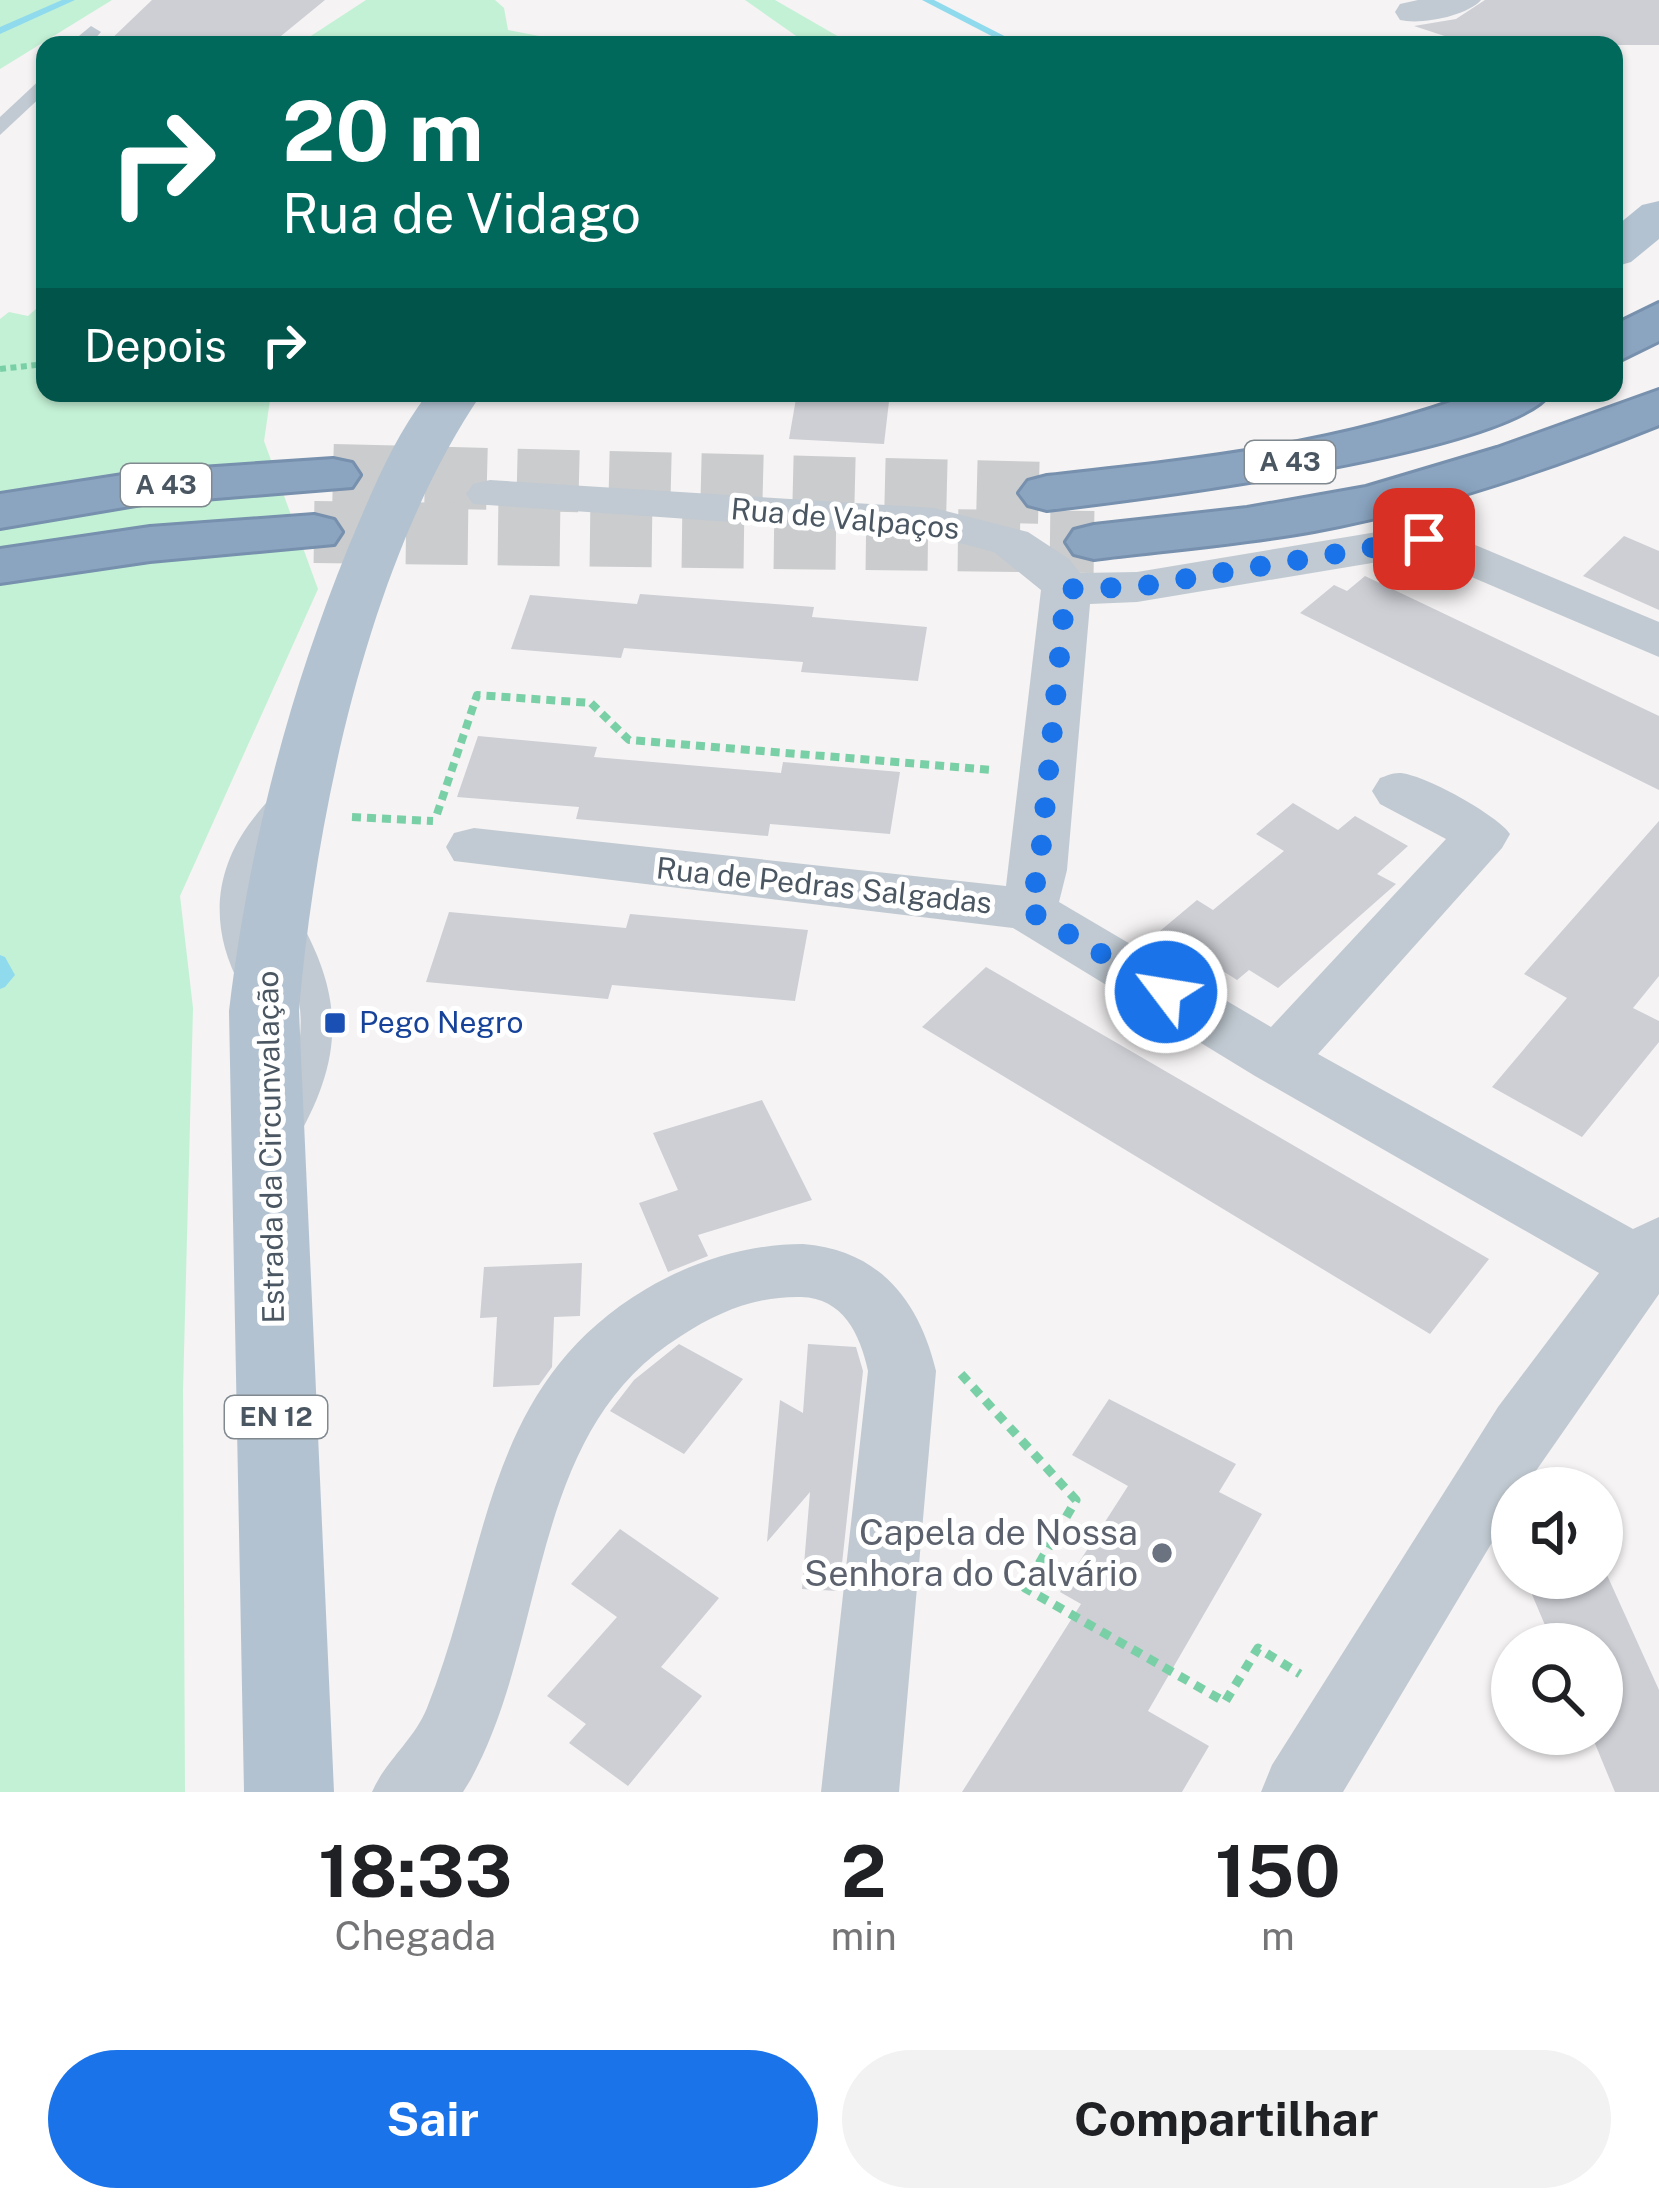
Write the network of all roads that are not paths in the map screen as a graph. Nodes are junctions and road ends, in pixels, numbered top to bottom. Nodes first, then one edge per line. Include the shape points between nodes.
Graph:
1 (1463, 0) edge
2 (1413, 12) dead end
3 (36, 91) edge
4 (0, 129) edge
5 (1659, 214) edge
6 (1623, 244) edge
7 (1659, 318) edge
8 (1623, 342) edge
9 (449, 402) edge
10 (1497, 402) edge
11 (1659, 406) edge
12 (333, 476) tunnel mouth
13 (1046, 493) tunnel mouth
14 (490, 494) dead end
15 (0, 511) edge
16 (314, 532) tunnel mouth
17 (1094, 542) tunnel mouth
18 (0, 566) edge
19 (1066, 589) junction
20 (1659, 641) edge
21 (1399, 791) dead end
22 (319, 801) junction
23 (474, 847) dead end
24 (276, 908) junction
25 (1028, 910) junction
26 (264, 1011) junction
27 (1277, 1060) junction
28 (268, 1157) junction
29 (1651, 1254) edge
30 (290, 1792) edge
31 (411, 1792) edge
32 (860, 1792) edge
33 (1300, 1792) edge

1 - 2 street
3 - 4 lane
5 - 6 main road
7 - 8 highway
9 - 22 main road, Estrada da Circunvalação / EN 12 via 424,432 345,624
10 - 13 highway, A 43 via 1359,449
11 - 17 highway, A 43 via 1531,458 1401,493 1272,522
12 - 15 highway, A 43 via 142,488
14 - 19 street, Rua de Valpaços via 934,522 1011,542
16 - 18 highway, A 43
19 - 20 street via 1181,581 1424,539
19 - 25 street via 1039,870
21 - 27 street via 1482,834
22 - 24 main road, Estrada da Circunvalação / EN 12
22 - 26 lane via 249,838 231,894 232,926
23 - 25 street, Rua de Pedras Salgadas
24 - 26 main road, Estrada da Circunvalação / EN 12
24 - 28 lane via 314,977 320,1024 304,1104
25 - 27 street, Rua de Pedras Salgadas
26 - 28 main road, Estrada da Circunvalação / EN 12
27 - 29 street, Rua de Pedras Salgadas
28 - 30 main road, Estrada da Circunvalação / EN 12
29 - 33 street via 1533,1413
31 - 32 street via 457,1736 525,1483 556,1416 636,1326 746,1275 806,1270 853,1282 878,1311 902,1371

